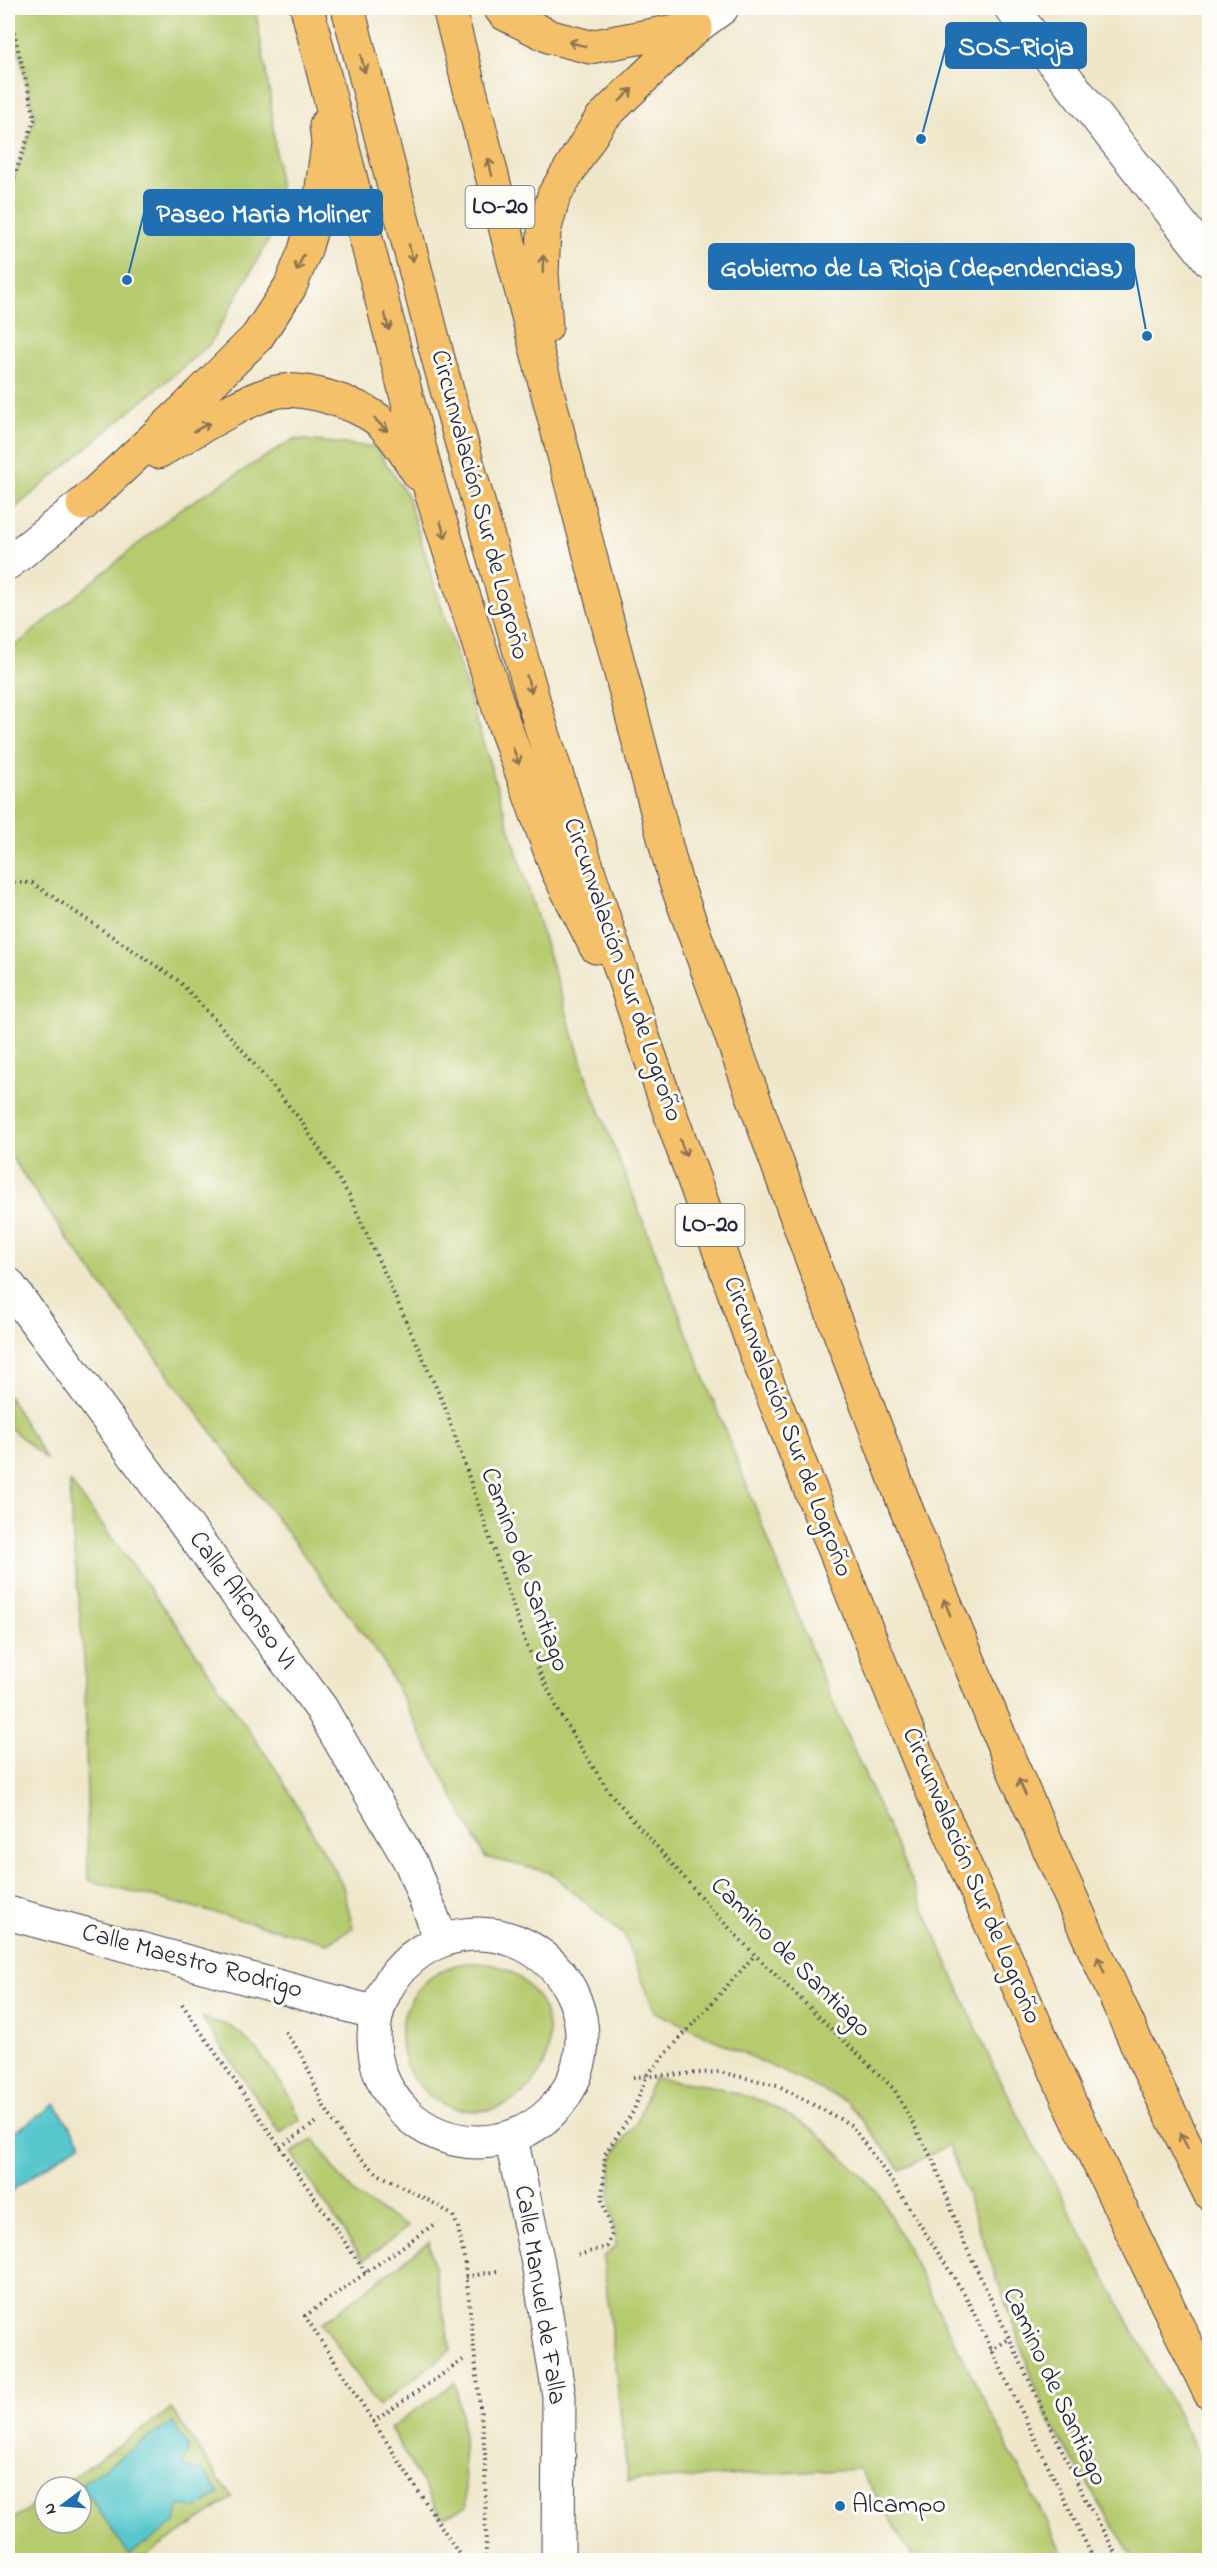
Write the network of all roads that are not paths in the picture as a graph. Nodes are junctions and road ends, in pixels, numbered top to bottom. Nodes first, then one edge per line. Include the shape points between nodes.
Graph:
1 (307, 8) edge
2 (348, 8) edge
3 (449, 8) edge
4 (500, 8) edge
5 (722, 8) edge
6 (1011, 8) edge
7 (696, 27) junction
8 (320, 62) junction
9 (1209, 261) edge
10 (551, 406) junction
11 (431, 492) junction
12 (82, 504) junction
13 (8, 562) edge
14 (644, 1040) junction
15 (8, 1284) edge
16 (8, 1913) edge
17 (441, 1939) junction
18 (376, 2013) junction
19 (511, 2138) junction
20 (1209, 2194) edge
21 (1209, 2393) edge
22 (558, 2560) edge

1 - 8 highway
2 -> 14 highway, Circunvalación Sur de Logroño / LO-20 via 438,358 540,724
10 -> 3 highway, LO-20
7 -> 4 highway via 590,47 551,37
5 - 7 street
6 - 9 street
10 -> 7 highway via 542,273 544,232 554,195 601,119
8 -> 11 highway
8 -> 12 highway via 328,144 321,195 290,287 257,337
20 -> 10 highway, LO-20 via 1144,2060 1012,1766 907,1511 810,1254 675,880
12 -> 11 highway via 158,452 245,404 281,391 325,394 377,419 401,446
11 -> 14 highway via 503,721 557,870
12 - 13 street
14 -> 21 highway, Circunvalación Sur de Logroño / LO-20 via 758,1359 924,1770 1073,2110
15 - 17 street, Calle Alfonso VI via 321,1708 411,1863
16 - 18 street, Calle Maestro Rodrigo
17 - 18 street via 418,1951 400,1968 385,1989
17 - 19 street via 473,1933 517,1941 536,1951 561,1973 576,2003 583,2035 578,2068 569,2088 540,2122
18 - 19 street via 373,2044 381,2075 396,2103 420,2125 449,2139 480,2143
19 - 22 street, Calle Manuel de Falla via 538,2263 559,2396

